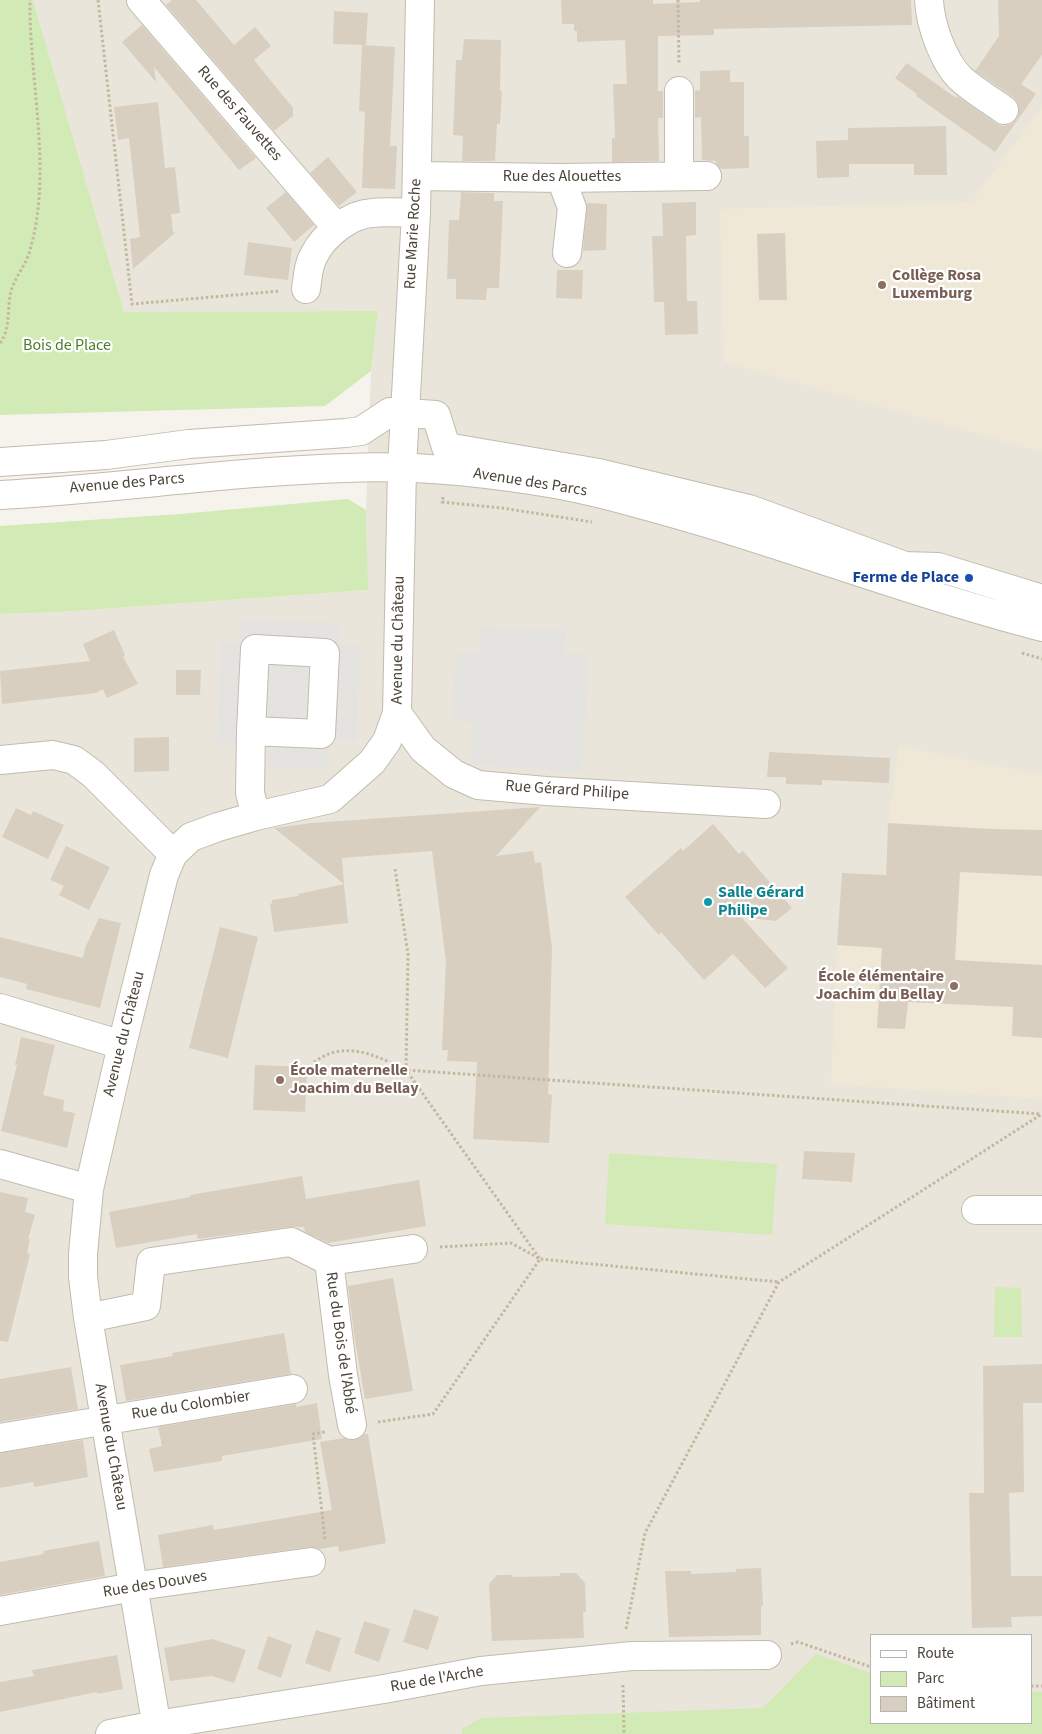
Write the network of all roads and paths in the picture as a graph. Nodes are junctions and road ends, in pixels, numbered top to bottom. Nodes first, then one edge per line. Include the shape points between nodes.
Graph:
1 (30, 0) edge
2 (98, 0) edge
3 (141, 0) edge
4 (420, 0) edge
5 (678, 0) edge
6 (929, 0) edge
7 (679, 90) joint
8 (1004, 110) dead end
9 (680, 175) junction
10 (417, 176) junction
11 (707, 176) dead end
12 (561, 178) junction
13 (416, 213) junction
14 (337, 228) junction
15 (567, 253) dead end
16 (306, 289) joint
17 (0, 343) edge
18 (404, 414) junction
19 (0, 462) edge
20 (402, 468) junction
21 (444, 471) junction
22 (0, 495) edge
23 (596, 523) dead end
24 (1042, 599) edge
25 (1042, 627) edge
26 (1015, 651) dead end
27 (1042, 659) edge
28 (397, 713) junction
29 (251, 731) dead end
30 (0, 760) edge
31 (766, 804) dead end
32 (256, 816) junction
33 (174, 854) junction
34 (395, 869) dead end
35 (0, 1008) edge
36 (122, 1045) junction
37 (314, 1062) dead end
38 (406, 1070) junction
39 (1042, 1114) edge
40 (0, 1164) edge
41 (89, 1189) junction
42 (976, 1210) dead end
43 (1042, 1210) edge
44 (413, 1249) joint
45 (540, 1259) junction
46 (329, 1261) junction
47 (779, 1282) junction
48 (88, 1318) junction
49 (293, 1389) dead end
50 (104, 1420) junction
51 (352, 1426) junction
52 (0, 1438) edge
53 (311, 1562) joint
54 (134, 1587) junction
55 (0, 1610) edge
56 (767, 1655) joint
57 (623, 1657) junction
58 (870, 1667) edge
59 (157, 1730) edge
60 (110, 1734) edge
61 (624, 1734) edge

1 - 17 path via 29,34 40,196 30,251 12,288 8,322
2 - 16 path via 132,304
3 - 14 street, Rue des Fauvettes
4 - 10 street, Rue Marie Roche
5 - 7 path
6 - 8 street via 939,47 960,77
7 - 9 street
9 - 11 street, Rue des Alouettes
9 - 12 street, Rue des Alouettes
10 - 12 street, Rue des Alouettes
10 - 13 street, Rue Marie Roche
12 - 15 street via 572,208
13 - 14 street via 371,212
13 - 18 street, Rue Marie Roche
14 - 16 street via 314,254
18 - 19 street via 390,412 360,432
18 - 20 street, Rue Marie Roche
18 - 24 street via 436,415 446,447 600,473 750,509 905,566 938,567
20 - 21 street, Avenue des Parcs
20 - 22 street, Avenue des Parcs via 338,468
20 - 28 street, Avenue du Château
21 - 23 path via 442,502
21 - 25 street, Avenue des Parcs via 555,484 647,505 984,612
26 - 27 path
28 - 31 street, Rue Gérard Philipe via 423,749 454,774 478,785
28 - 32 street, Avenue du Château via 387,741 372,762 330,799
29 - 32 street via 250,793
30 - 33 street via 53,755 74,760 93,774
32 - 33 street, Avenue du Château via 191,837
33 - 36 street, Avenue du Château via 164,875
34 - 38 path via 408,954
35 - 36 street
36 - 41 street, Avenue du Château
37 - 38 path via 331,1053 354,1050 374,1055
38 - 39 path
38 - 45 path
39 - 47 path
40 - 41 street
41 - 48 street, Avenue du Château via 83,1254
42 - 43 street
44 - 45 path via 511,1243
44 - 46 street, Rue du Bois de l'Abbé
45 - 47 path
45 - 51 path via 433,1414
46 - 48 street, Rue du Bois de l'Abbé via 291,1242 151,1262 146,1306
46 - 51 street, Rue du Bois de l'Abbé
47 - 57 path via 645,1533 626,1620
48 - 50 street, Avenue du Château
49 - 50 street, Rue du Colombier
50 - 52 street, Rue du Colombier
50 - 54 street, Avenue du Château
51 - 53 path via 313,1434 326,1542
53 - 54 street, Rue des Douves
54 - 55 street, Rue des Douves
54 - 59 street, Avenue du Château
56 - 57 street, Rue de l'Arche
56 - 58 path via 798,1642
57 - 59 street, Rue de l'Arche via 481,1671
57 - 61 path
59 - 60 street, Rue de l'Arche

